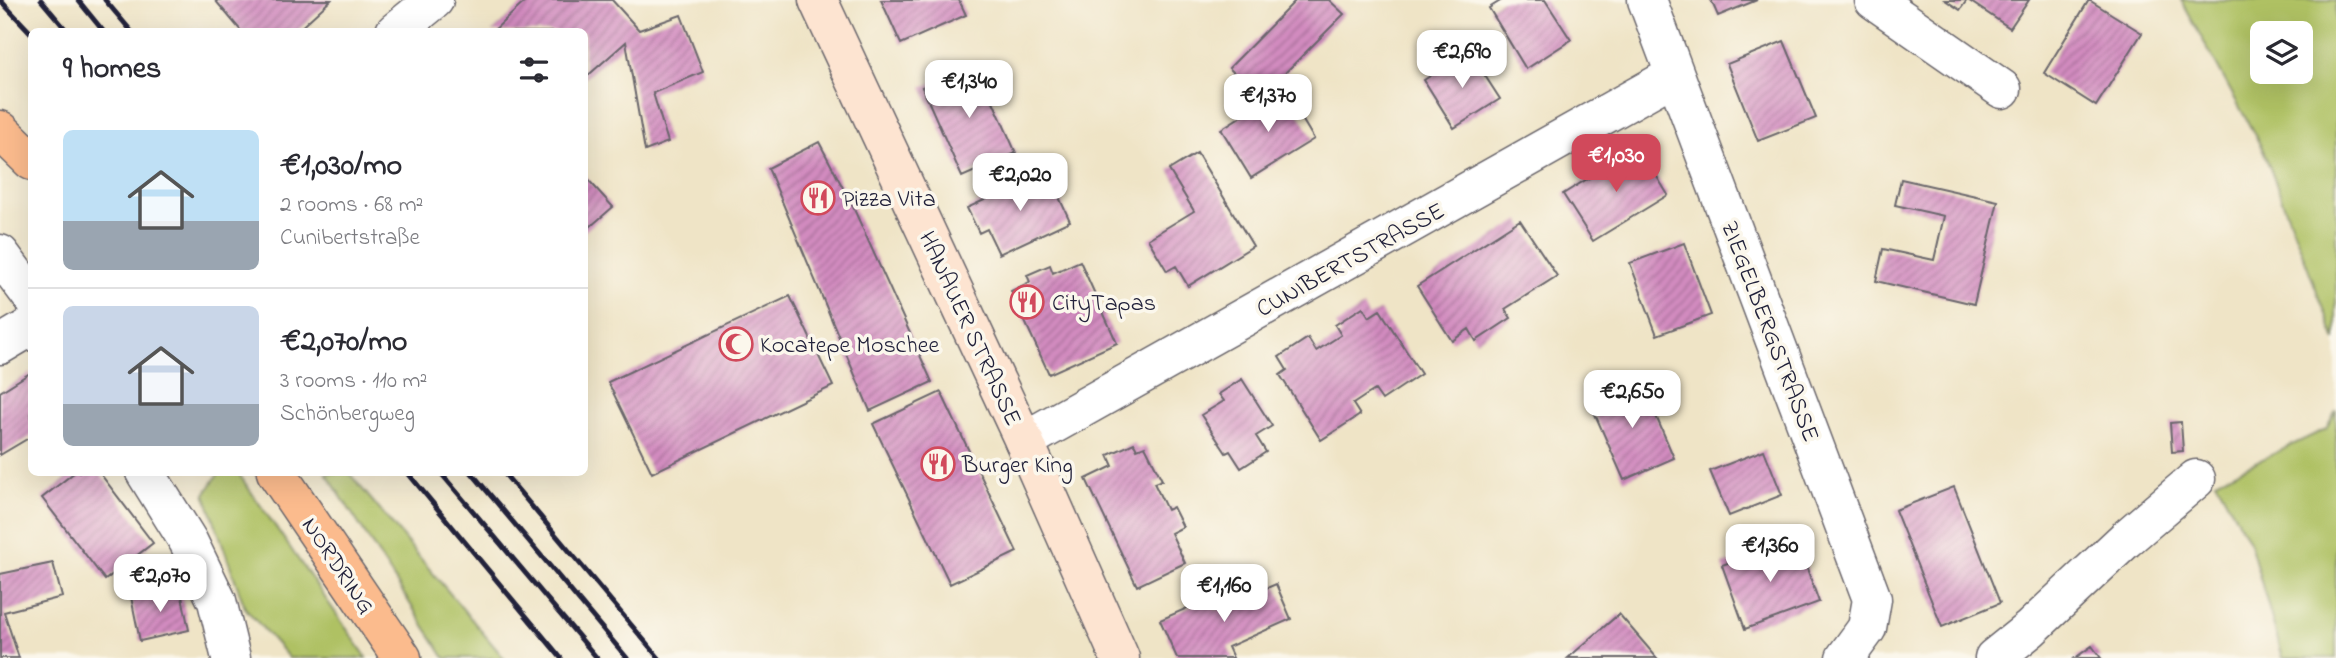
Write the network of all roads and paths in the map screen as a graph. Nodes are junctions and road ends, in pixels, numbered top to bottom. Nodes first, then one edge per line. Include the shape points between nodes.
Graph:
1 (434, 0) edge
2 (818, 0) edge
3 (1647, 0) edge
4 (1874, 0) edge
5 (400, 28) edge
6 (1675, 75) junction
7 (2002, 89) dead end
8 (0, 130) edge
9 (28, 157) edge
10 (0, 254) edge
11 (28, 292) edge
12 (28, 328) edge
13 (0, 345) edge
14 (1024, 441) junction
15 (147, 476) edge
16 (279, 476) edge
17 (2196, 479) dead end
18 (231, 658) edge
19 (402, 658) edge
20 (1120, 658) edge
21 (1845, 658) edge
22 (1994, 658) edge

1 - 5 street
2 - 14 main road, HANAUER STRASSE
3 - 6 street, ZIEGELBERGSTRASSE
4 - 7 street
6 - 14 street, CUNIBERTSTRASSE
6 - 21 street, ZIEGELBERGSTRASSE via 1872,599 1867,628
8 - 9 main road
10 - 11 street
12 - 13 street
14 - 20 main road, HANAUER STRASSE
15 - 18 street via 188,541 217,601
16 - 19 main road, NORDRING
17 - 22 street

